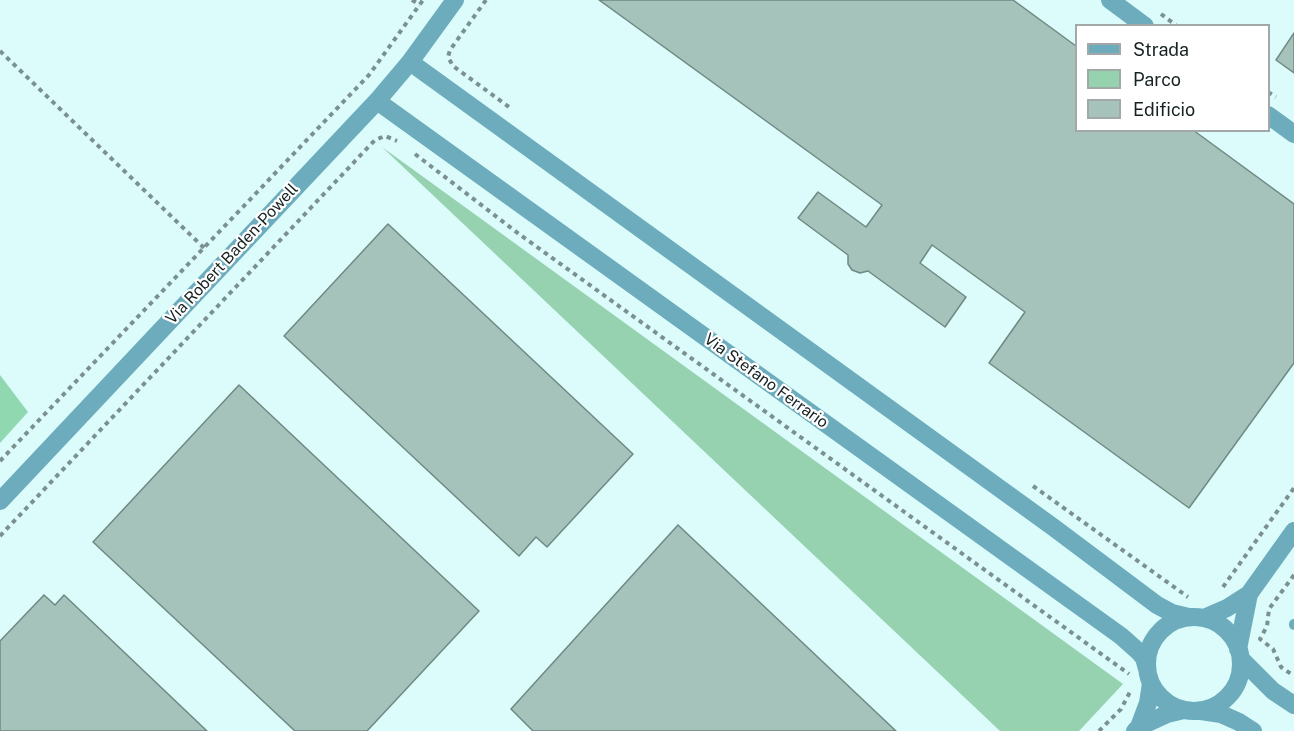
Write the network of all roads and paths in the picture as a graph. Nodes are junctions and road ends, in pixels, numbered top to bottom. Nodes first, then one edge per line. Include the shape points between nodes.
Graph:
1 (412, 0) edge
2 (423, 0) edge
3 (455, 0) edge
4 (486, 0) edge
5 (1110, 0) edge
6 (420, 5) junction
7 (1142, 24) edge
8 (0, 51) edge
9 (410, 62) junction
10 (377, 100) junction
11 (517, 114) dead end
12 (1270, 116) edge
13 (1294, 134) edge
14 (400, 143) dead end
15 (405, 147) dead end
16 (203, 248) junction
17 (222, 265) junction
18 (0, 461) edge
19 (1027, 482) dead end
20 (1294, 488) edge
21 (0, 501) edge
22 (1294, 531) edge
23 (0, 536) edge
24 (1294, 575) edge
25 (1220, 591) dead end
26 (1249, 594) junction
27 (1196, 600) dead end
28 (1196, 618) junction
29 (1239, 654) junction
30 (1294, 676) edge
31 (1144, 677) junction
32 (1132, 687) dead end
33 (1294, 704) edge
34 (1192, 711) junction
35 (1137, 729) edge
36 (1099, 731) edge
37 (1253, 731) edge

1 - 6 path
2 - 6 path
3 - 9 street, Via Robert Baden-Powell
4 - 11 path via 448,57 453,66
5 - 7 street
6 - 16 path via 369,75
8 - 16 path
9 - 10 street, Via Robert Baden-Powell
9 - 28 street via 1157,605
10 - 17 street, Via Robert Baden-Powell
10 - 31 street, Via Stefano Ferrario via 1121,636 1144,658
12 - 13 street
14 - 23 path via 385,136 375,140
15 - 31 path via 519,234 1130,674
16 - 17 path
16 - 18 path
17 - 21 street, Via Robert Baden-Powell
19 - 27 path
20 - 25 path
22 - 26 street
24 - 30 path via 1269,609 1260,639 1273,649 1281,667
26 - 28 street via 1227,608
26 - 29 street
28 - 29 street via 1217,623 1229,633
28 - 31 street via 1175,621 1163,629 1148,654
29 - 33 street via 1274,691
29 - 34 street via 1240,674 1235,687 1213,707
31 - 34 street via 1170,705
31 - 35 street via 1151,694
32 - 36 path via 1120,709
34 - 35 street via 1167,714
34 - 37 street via 1221,714

